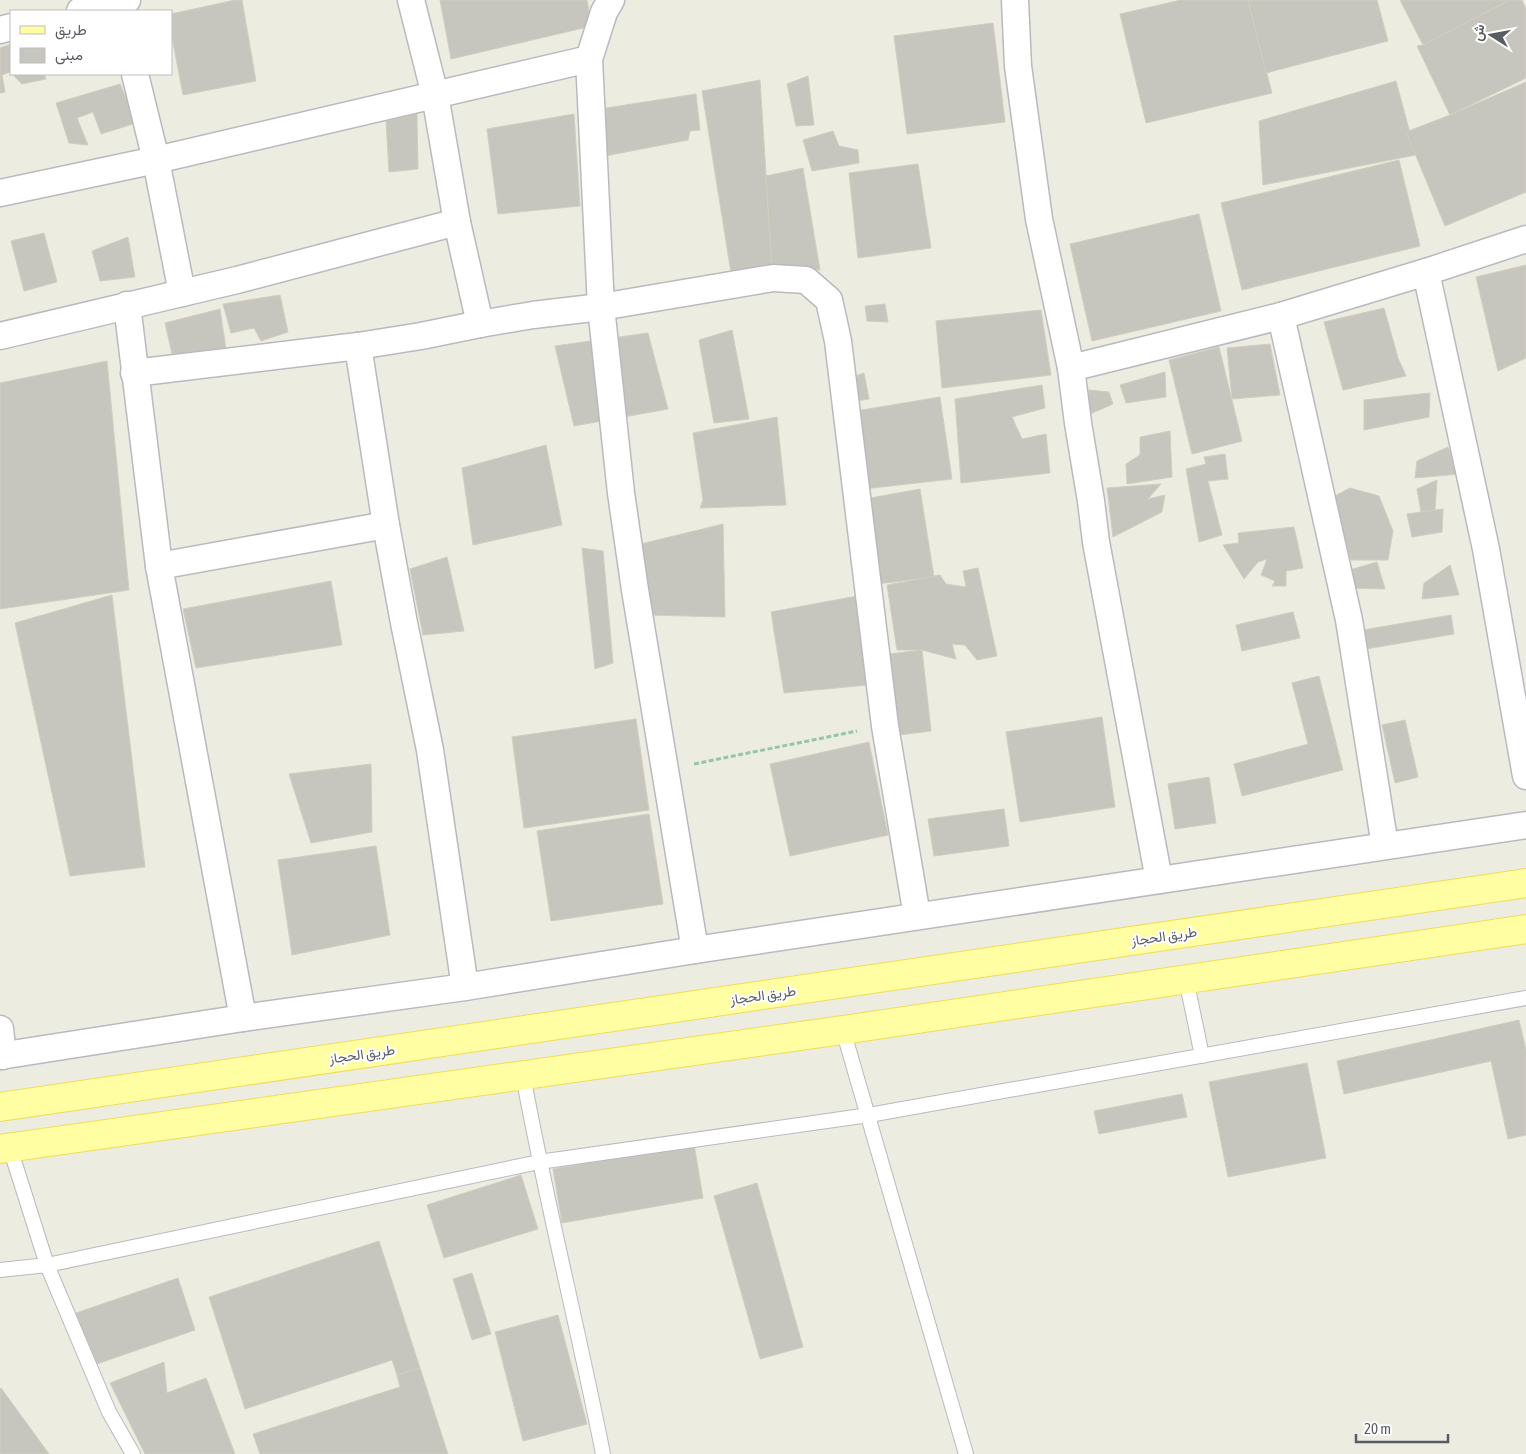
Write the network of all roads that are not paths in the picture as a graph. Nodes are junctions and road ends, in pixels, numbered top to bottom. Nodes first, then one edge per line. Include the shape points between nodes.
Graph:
1 (411, 0) edge
2 (611, 0) edge
3 (1015, 0) edge
4 (120, 3) edge
5 (85, 10) edge
6 (589, 59) junction
7 (135, 75) edge
8 (435, 95) junction
9 (156, 160) junction
10 (0, 193) edge
11 (457, 222) junction
12 (1526, 239) edge
13 (1426, 272) junction
14 (182, 293) junction
15 (127, 305) junction
16 (601, 307) junction
17 (1281, 316) junction
18 (480, 324) junction
19 (0, 336) edge
20 (358, 346) junction
21 (1071, 368) junction
22 (134, 373) junction
23 (386, 525) junction
24 (159, 566) junction
25 (1526, 776) edge
26 (1526, 825) edge
27 (1385, 846) junction
28 (1159, 880) junction
29 (1526, 883) edge
30 (917, 916) junction
31 (1526, 929) edge
32 (695, 950) junction
33 (1186, 979) junction
34 (465, 987) junction
35 (1526, 998) edge
36 (242, 1018) junction
37 (0, 1029) edge
38 (843, 1030) junction
39 (2, 1056) edge
40 (1202, 1056) junction
41 (523, 1075) junction
42 (0, 1107) edge
43 (869, 1115) junction
44 (5, 1149) edge
45 (539, 1162) junction
46 (47, 1265) junction
47 (0, 1270) edge
48 (133, 1454) edge
49 (603, 1454) edge
50 (966, 1454) edge

1 - 8 street
2 - 6 street
3 - 21 street via 1018,66 1039,219
4 - 5 street
6 - 8 street
6 - 16 street
7 - 9 street
8 - 9 street
8 - 11 street
9 - 10 street
9 - 14 street
11 - 14 street
11 - 18 street
12 - 13 street
13 - 17 street
13 - 25 street via 1486,548
14 - 15 street
15 - 19 street
15 - 22 street
16 - 18 street
16 - 30 street via 773,278 806,280 829,300 838,341 885,726
16 - 32 street via 635,590
17 - 21 street
17 - 27 street via 1349,620
18 - 20 street
20 - 22 street
20 - 23 street
21 - 28 street via 1096,542
22 - 24 street
23 - 24 street
23 - 34 street via 430,750
24 - 36 street
26 - 27 street
27 - 28 street
28 - 30 street
29 - 42 main road, طريق الحجاز
30 - 32 street
31 - 33 main road
32 - 34 street
33 - 38 main road
33 - 40 lane
34 - 36 street
35 - 40 lane
36 - 39 street
37 - 39 street
38 - 41 main road
38 - 43 lane
40 - 43 lane
41 - 44 main road
41 - 45 lane
43 - 45 lane
43 - 50 lane
44 - 46 lane
45 - 46 lane
45 - 49 lane
46 - 47 lane
46 - 48 lane via 109,1412

